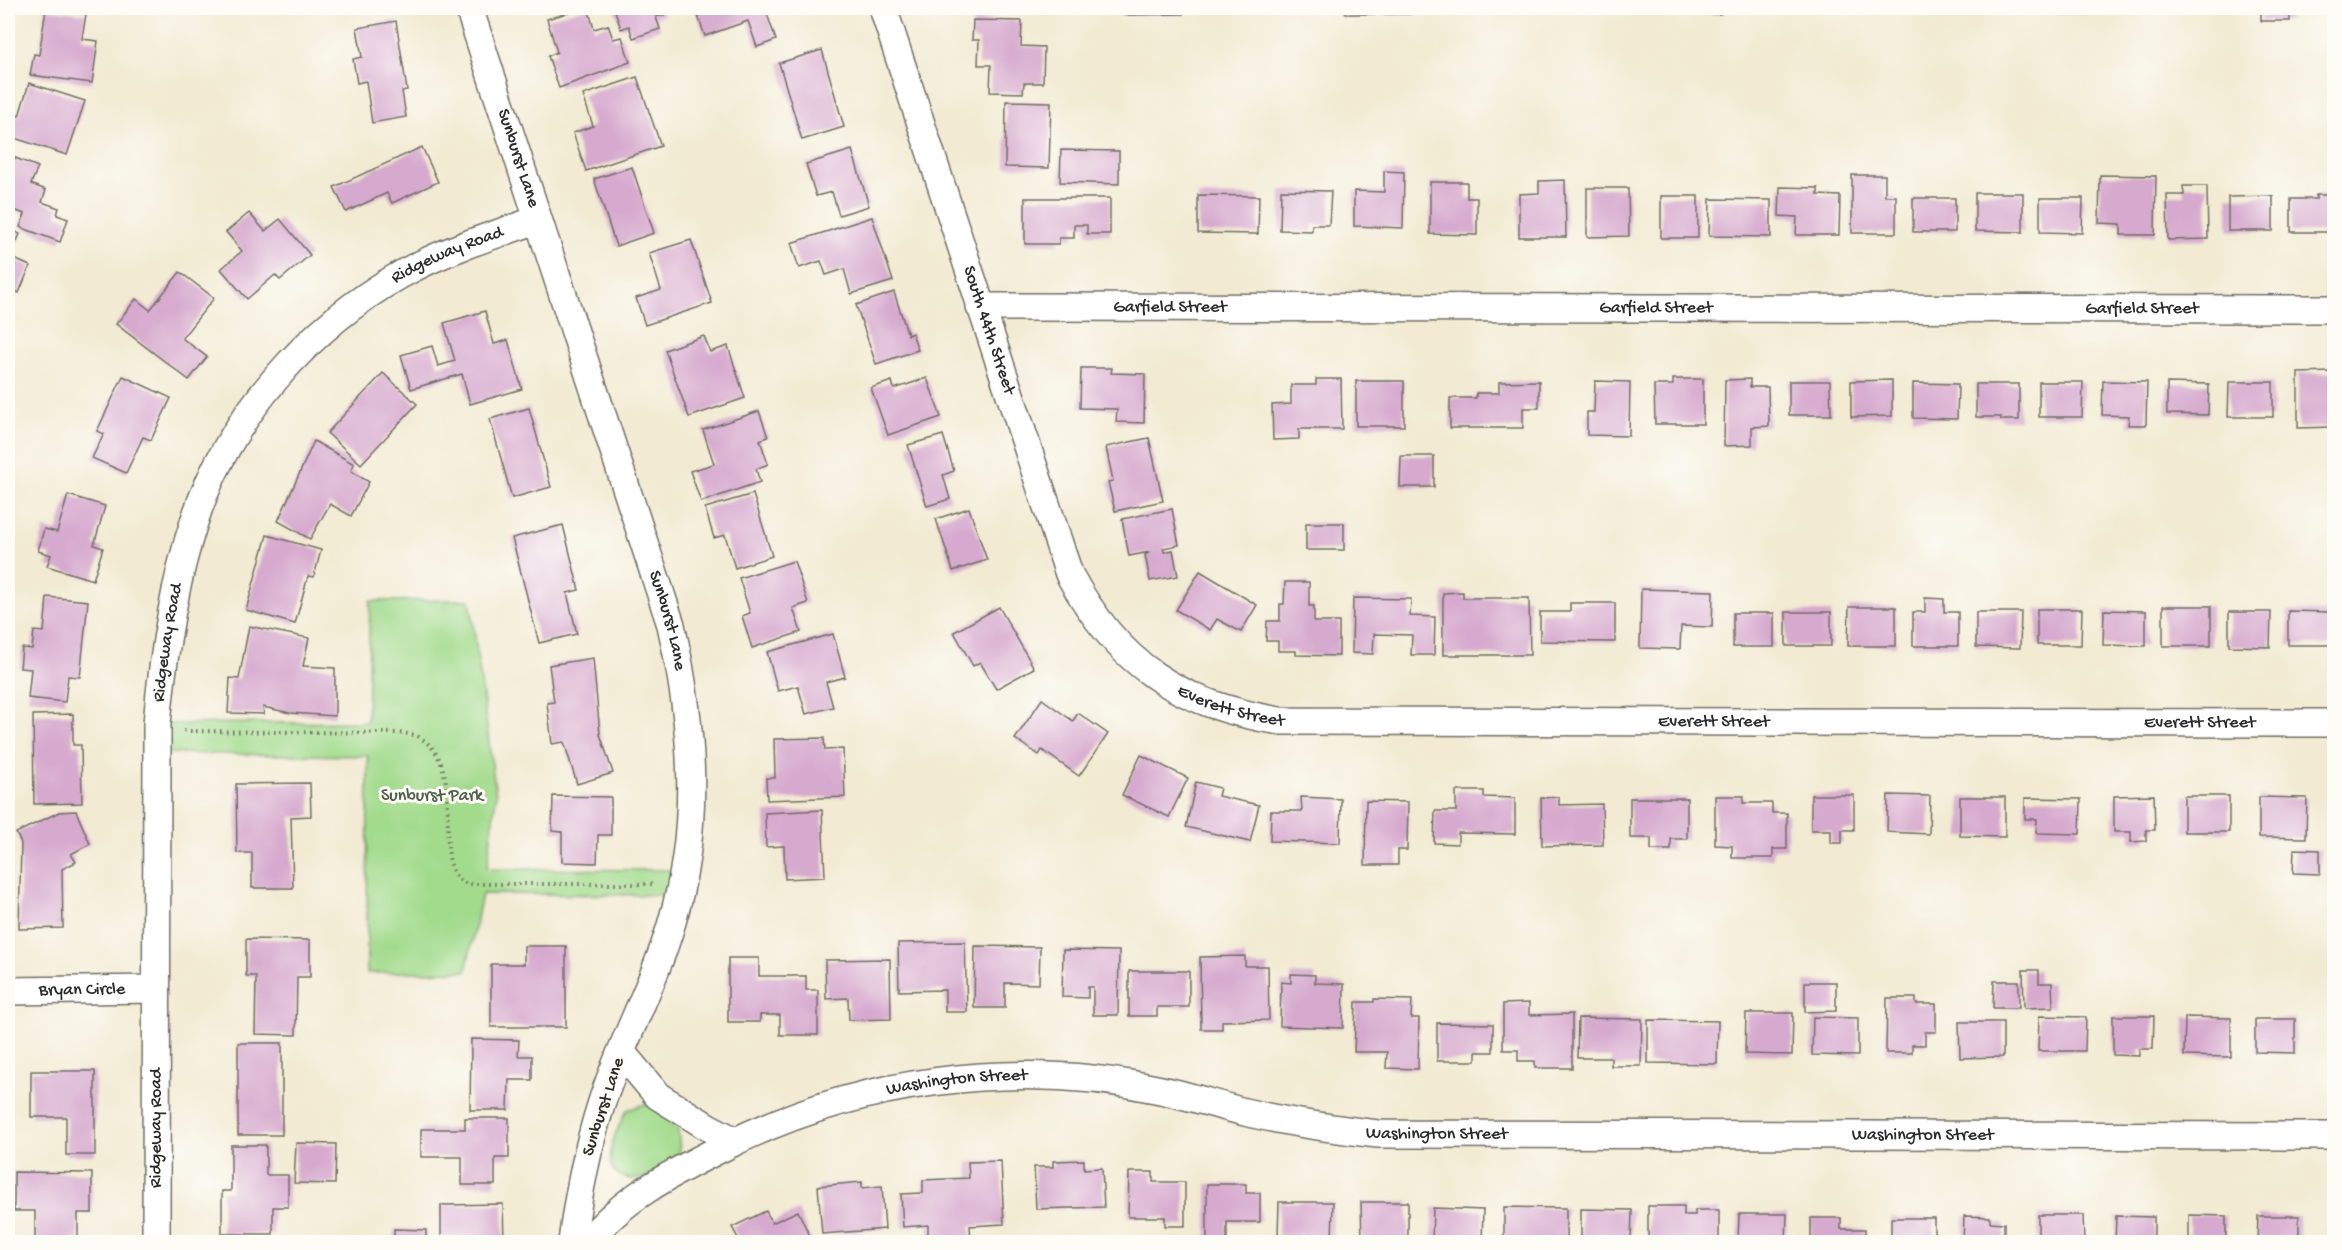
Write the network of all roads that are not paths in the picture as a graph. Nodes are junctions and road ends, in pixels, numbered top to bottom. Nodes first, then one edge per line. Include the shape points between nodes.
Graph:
1 (469, 8) edge
2 (883, 8) edge
3 (537, 220) junction
4 (980, 307) junction
5 (2334, 309) edge
6 (1115, 643) joint
7 (2334, 723) edge
8 (155, 989) junction
9 (8, 991) edge
10 (622, 1053) junction
11 (2334, 1136) edge
12 (735, 1141) junction
13 (156, 1242) edge
14 (572, 1242) edge
15 (588, 1242) edge

1 - 3 street, Sunburst Lane
2 - 4 street, South 44th Street
3 - 8 street, Ridgeway Road via 456,248 402,274 359,302 319,334 283,371 251,411 220,462 196,517 177,582 163,657 157,730
3 - 10 street, Sunburst Lane via 671,625 684,683 691,743 691,802 673,920 655,977
4 - 5 street, Garfield Street
4 - 6 street, South 44th Street via 1069,574
6 - 7 street, Everett Street via 1158,679 1196,700 1237,714 1280,721
8 - 9 street, Bryan Circle
8 - 13 street, Ridgeway Road
10 - 12 street via 658,1096
10 - 14 street, Sunburst Lane via 587,1154
11 - 12 street, Washington Street via 1378,1134 1309,1126 1149,1088 1089,1079 1019,1076 956,1079 885,1090 816,1108
12 - 15 street, Washington Street via 631,1201 604,1222

